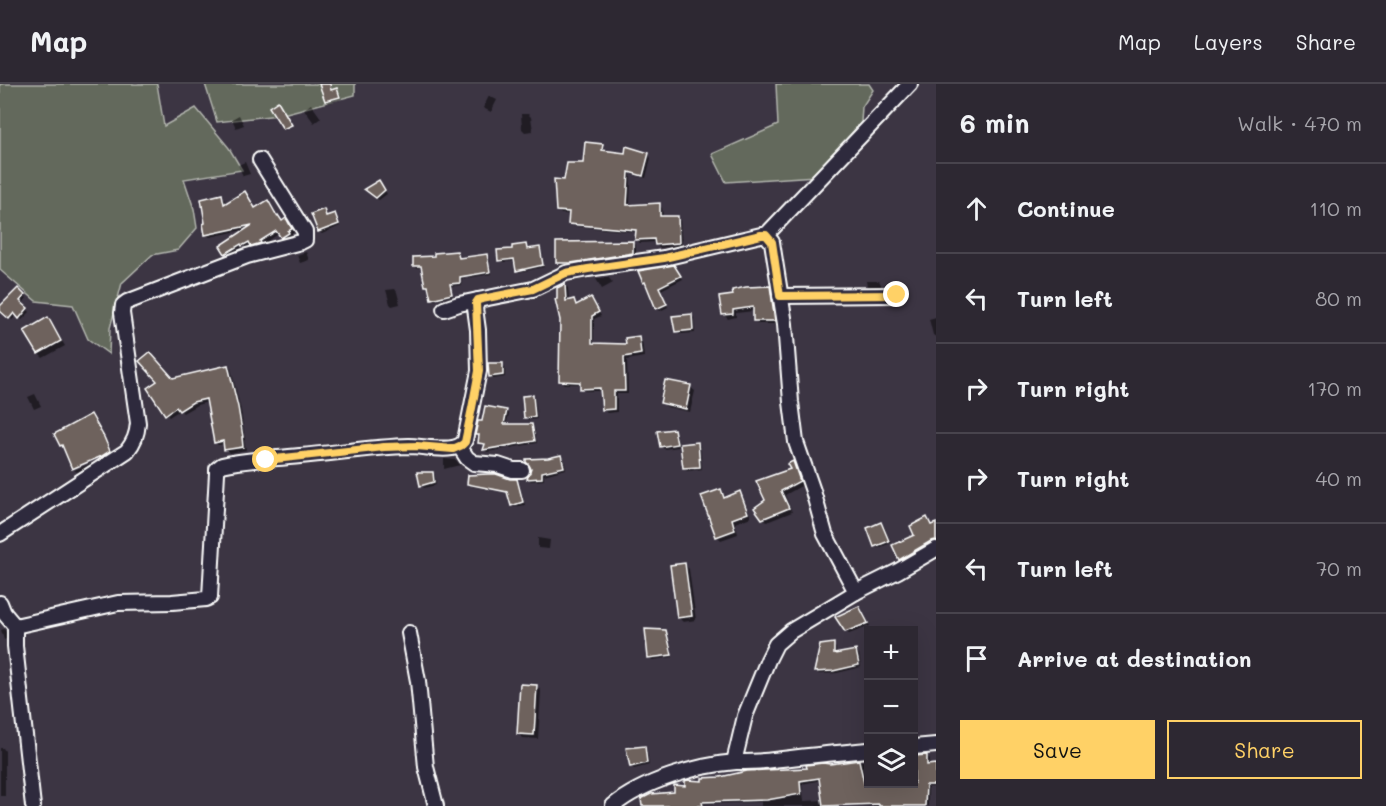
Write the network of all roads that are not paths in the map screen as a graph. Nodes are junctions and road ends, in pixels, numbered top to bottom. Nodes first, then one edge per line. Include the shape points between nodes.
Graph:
1 (910, 84) edge
2 (260, 160) dead end
3 (766, 235) junction
4 (897, 295) dead end
5 (780, 296) junction
6 (478, 300) junction
7 (444, 309) dead end
8 (460, 447) junction
9 (522, 470) dead end
10 (0, 534) edge
11 (936, 549) edge
12 (855, 592) junction
13 (0, 603) edge
14 (15, 626) junction
15 (409, 633) dead end
16 (936, 746) edge
17 (918, 747) edge
18 (864, 750) edge
19 (734, 762) junction
20 (617, 804) edge
21 (33, 806) edge
22 (436, 806) edge

1 - 3 street
2 - 10 street via 305,232 305,240 247,256 123,305 138,423 133,443 127,451
3 - 5 street via 772,242
3 - 6 street via 664,258 566,273 533,289
4 - 5 street
5 - 12 street via 796,442 825,534
6 - 7 street
6 - 8 street via 475,308 479,371 465,442
8 - 9 street via 474,462
8 - 14 street via 384,447 222,465 216,473 210,597 116,603
11 - 12 street
12 - 19 street via 776,644 745,717
13 - 14 street
14 - 21 street
15 - 22 street via 426,767
16 - 17 street
18 - 19 street
19 - 20 street via 690,769 646,786

